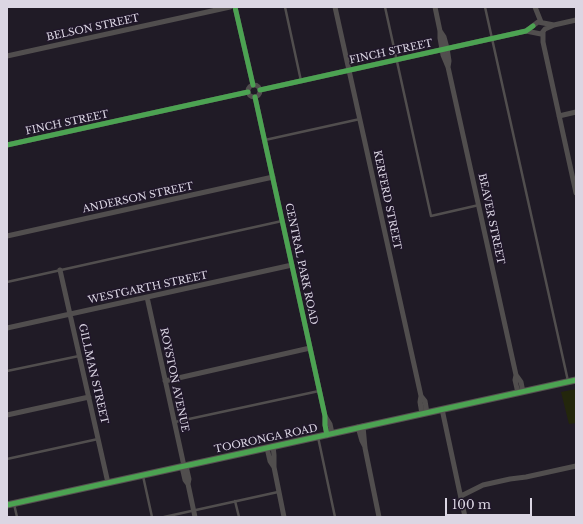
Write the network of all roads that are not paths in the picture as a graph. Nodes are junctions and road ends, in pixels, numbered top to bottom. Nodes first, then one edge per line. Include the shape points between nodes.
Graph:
1 (230, 7) edge
2 (235, 7) edge
3 (285, 7) edge
4 (335, 7) edge
5 (385, 7) edge
6 (435, 7) edge
7 (485, 7) edge
8 (536, 10) edge
9 (576, 20) edge
10 (539, 28) junction
11 (492, 38) junction
12 (444, 49) junction
13 (7, 56) edge
14 (397, 60) junction
15 (349, 70) junction
16 (302, 81) junction
17 (253, 85) junction
18 (260, 90) junction
19 (248, 92) junction
20 (255, 97) junction
21 (576, 112) edge
22 (559, 116) junction
23 (360, 119) junction
24 (265, 140) junction
25 (7, 145) edge
26 (273, 177) junction
27 (576, 193) edge
28 (479, 206) junction
29 (282, 221) junction
30 (7, 236) edge
31 (292, 265) junction
32 (60, 270) junction
33 (7, 282) edge
34 (147, 297) junction
35 (70, 314) junction
36 (7, 328) edge
37 (310, 348) junction
38 (79, 356) junction
39 (7, 371) edge
40 (576, 380) edge
41 (165, 381) junction
42 (568, 382) junction
43 (320, 390) junction
44 (520, 392) junction
45 (89, 397) junction
46 (442, 409) junction
47 (425, 413) junction
48 (7, 416) edge
49 (174, 422) junction
50 (361, 427) junction
51 (329, 434) junction
52 (318, 436) junction
53 (98, 439) junction
54 (270, 447) junction
55 (7, 459) edge
56 (184, 466) junction
57 (576, 466) edge
58 (143, 475) junction
59 (108, 483) junction
60 (459, 488) junction
61 (471, 489) junction
62 (279, 492) junction
63 (461, 496) junction
64 (235, 501) junction
65 (10, 504) edge
66 (193, 510) junction
67 (17, 517) edge
68 (152, 517) edge
69 (164, 517) edge
70 (195, 517) edge
71 (238, 517) edge
72 (284, 517) edge
73 (334, 517) edge
74 (379, 517) edge
75 (466, 517) edge

1 - 13 street, BELSON STREET
2 - 17 street
3 - 16 lane
4 - 15 street, KERFERD STREET
5 - 14 lane
6 - 12 street, BEAVER STREET
7 - 11 lane
8 - 10 street
9 - 10 street, FINCH STREET
10 - 11 street, FINCH STREET
10 - 22 street
11 - 12 street, FINCH STREET
11 - 42 lane
12 - 14 street, FINCH STREET
12 - 28 street, BEAVER STREET
14 - 15 street, FINCH STREET
14 - 28 lane via 431,216
15 - 16 street, FINCH STREET
15 - 23 street, KERFERD STREET
16 - 18 street, FINCH STREET
17 - 18 street
17 - 19 street
18 - 20 street via 259,95
19 - 20 street via 250,96
19 - 25 street, FINCH STREET
20 - 24 street, CENTRAL PARK ROAD
21 - 22 street
22 - 27 street
23 - 24 lane
23 - 47 street, KERFERD STREET via 421,396 425,401
24 - 26 street, CENTRAL PARK ROAD
26 - 29 street, CENTRAL PARK ROAD
26 - 30 street, ANDERSON STREET
28 - 44 street, BEAVER STREET via 516,375 521,382
29 - 31 street, CENTRAL PARK ROAD
29 - 32 lane
31 - 34 street, WESTGARTH STREET
31 - 37 street, CENTRAL PARK ROAD
32 - 33 lane
32 - 35 street, GILLMAN STREET
34 - 35 street, WESTGARTH STREET
34 - 41 street, ROYSTON AVENUE
35 - 36 street, WESTGARTH STREET
35 - 38 street, GILLMAN STREET
37 - 41 street
37 - 43 street, CENTRAL PARK ROAD
38 - 39 lane
38 - 45 street, GILLMAN STREET
40 - 42 main road, TOORONGA ROAD
41 - 49 street, ROYSTON AVENUE
42 - 44 main road, TOORONGA ROAD
43 - 49 lane
43 - 51 street, CENTRAL PARK ROAD via 325,416 330,424
44 - 46 main road, TOORONGA ROAD
45 - 48 street
45 - 53 street, GILLMAN STREET
46 - 47 main road, TOORONGA ROAD
46 - 60 street
47 - 50 main road, TOORONGA ROAD
49 - 56 street, ROYSTON AVENUE
50 - 51 main road, TOORONGA ROAD
50 - 74 street
51 - 52 main road, TOORONGA ROAD
52 - 54 main road, TOORONGA ROAD
52 - 73 lane
53 - 55 lane
53 - 59 street, GILLMAN STREET
54 - 56 main road, TOORONGA ROAD
54 - 62 street via 274,454
56 - 58 main road, TOORONGA ROAD
56 - 66 street, ROYSTON AVENUE via 189,479
57 - 61 street
58 - 59 main road, TOORONGA ROAD
58 - 68 lane
59 - 65 main road, TOORONGA ROAD
60 - 61 street
60 - 63 street
61 - 63 street
62 - 64 lane
62 - 72 street
63 - 75 street
64 - 66 lane
64 - 71 lane
65 - 67 lane
66 - 69 lane
66 - 70 street, ROYSTON AVENUE

